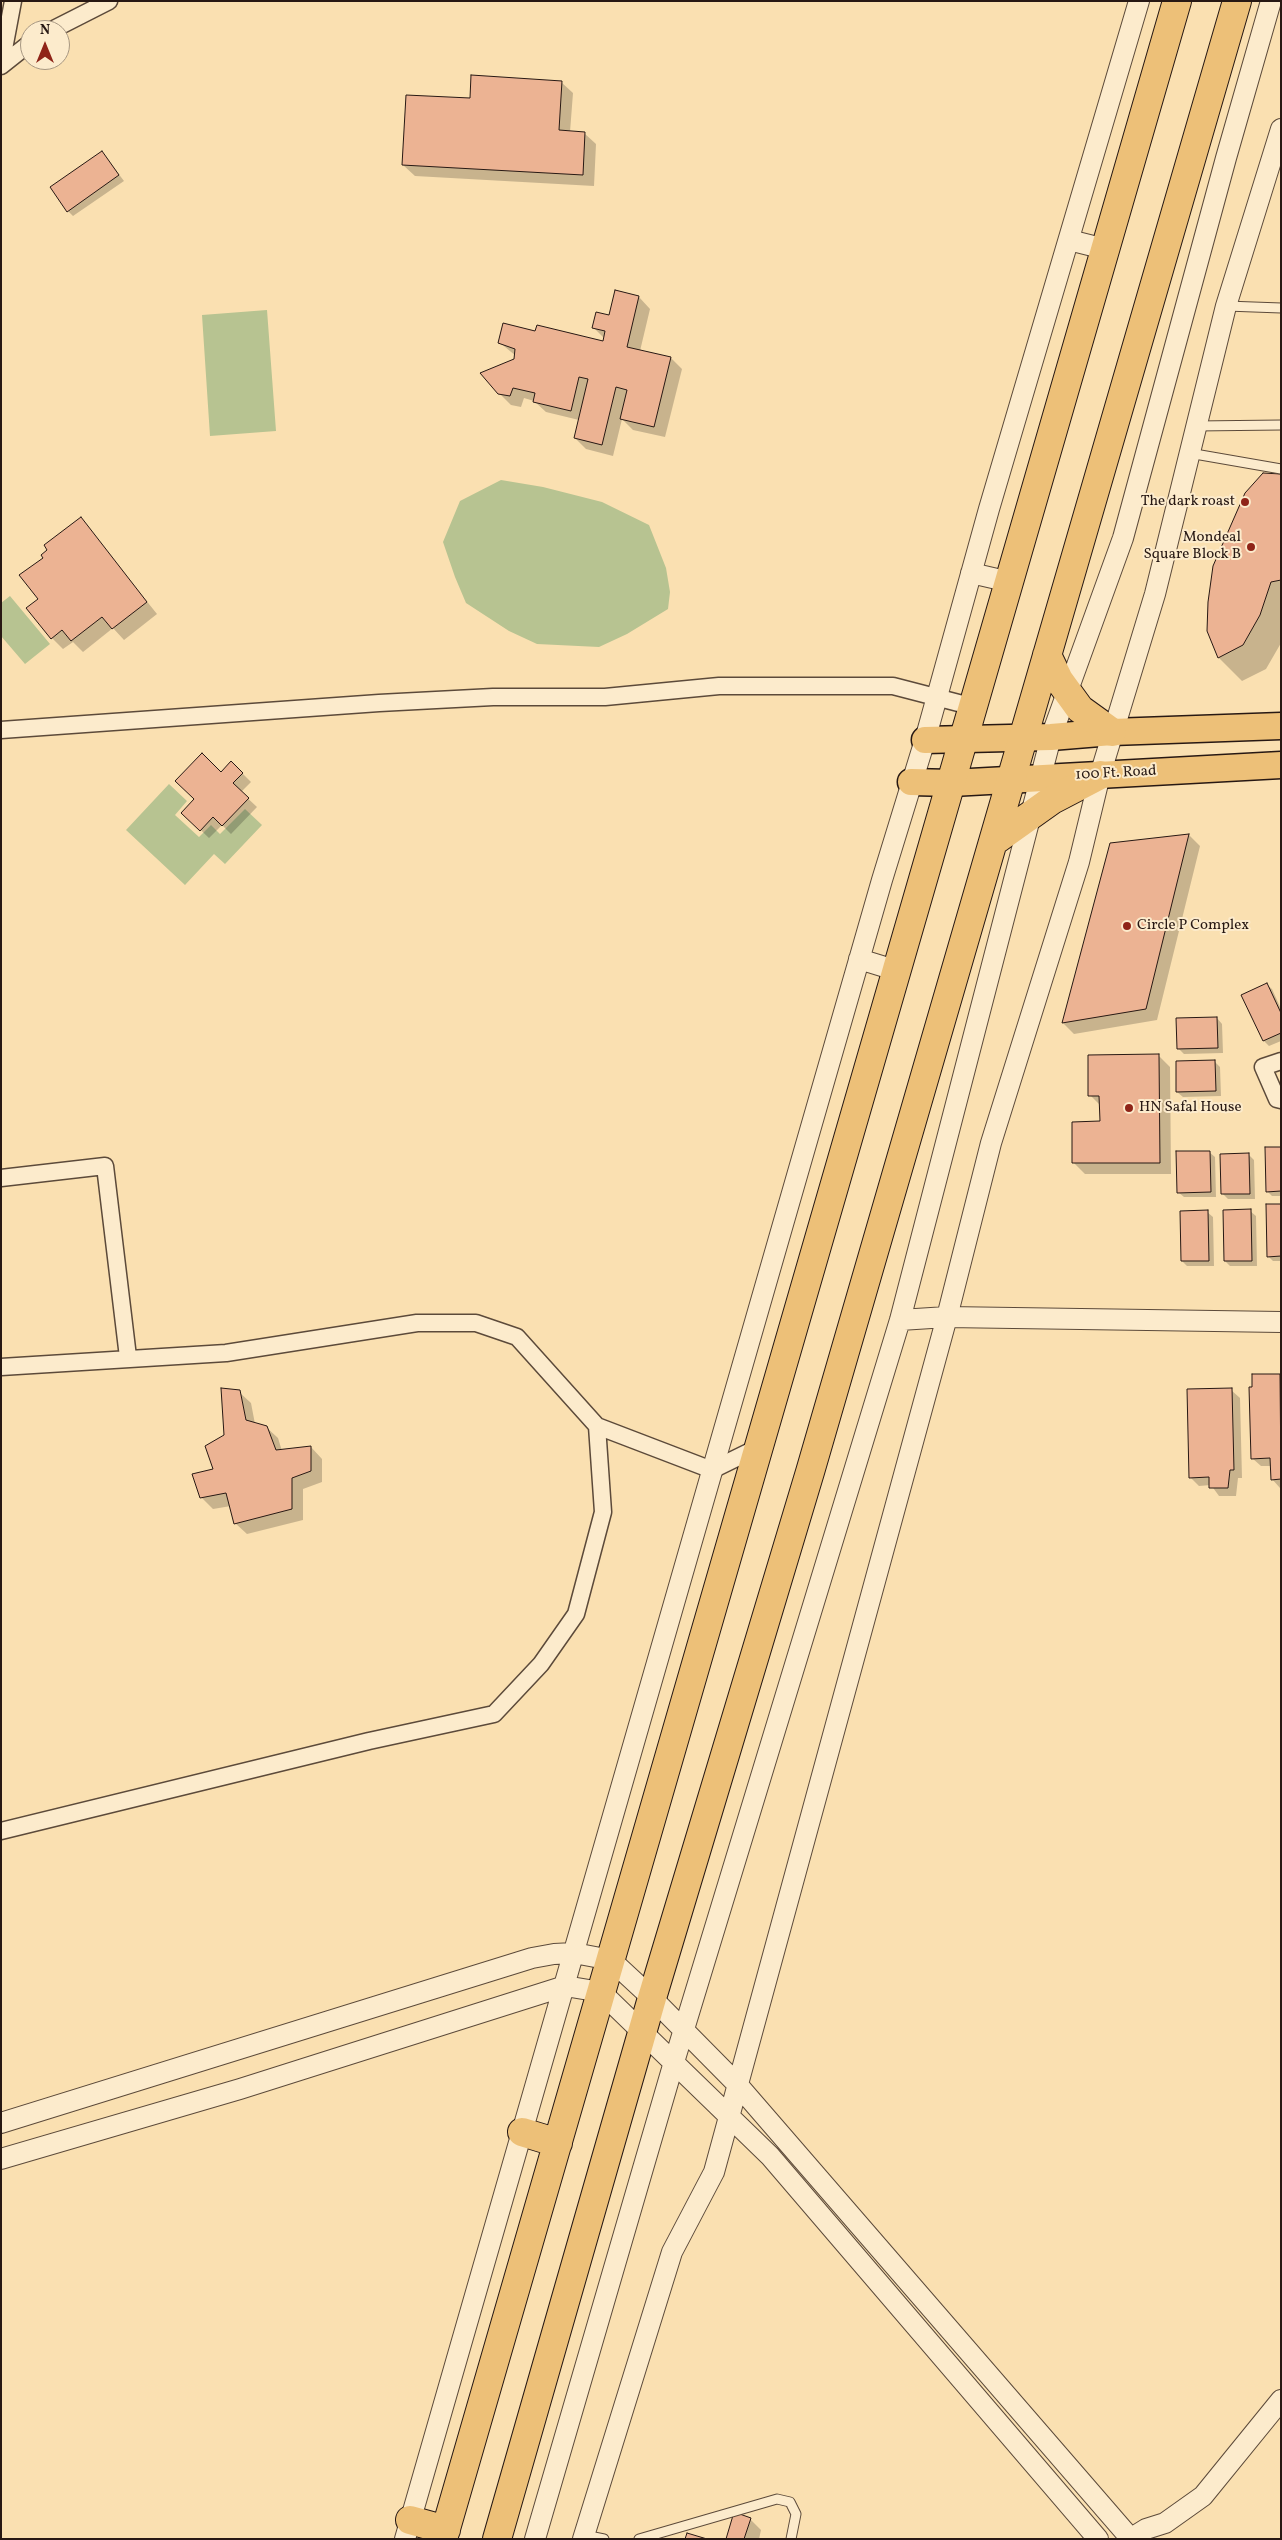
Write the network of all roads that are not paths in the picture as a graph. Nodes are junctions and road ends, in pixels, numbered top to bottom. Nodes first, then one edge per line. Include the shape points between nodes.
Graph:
1 (13, 1) edge
2 (109, 1) edge
3 (1139, 1) edge
4 (1178, 1) edge
5 (1238, 1) edge
6 (1271, 1) edge
7 (70, 21) edge
8 (20, 51) edge
9 (1, 66) edge
10 (1281, 129) edge
11 (1069, 240) junction
12 (1105, 248) junction
13 (1226, 306) junction
14 (1281, 308) edge
15 (1281, 425) edge
16 (1195, 426) junction
17 (1189, 453) junction
18 (1281, 470) edge
19 (972, 573) junction
20 (1010, 582) junction
21 (1047, 655) junction
22 (1067, 692) junction
23 (937, 696) junction
24 (974, 707) junction
25 (1281, 726) edge
26 (1, 730) edge
27 (1112, 732) junction
28 (1023, 737) junction
29 (1051, 737) junction
30 (925, 740) junction
31 (964, 740) junction
32 (1281, 765) edge
33 (1100, 775) junction
34 (1041, 778) junction
35 (1011, 780) junction
36 (911, 782) junction
37 (952, 783) junction
38 (1030, 816) junction
39 (993, 842) junction
40 (859, 959) junction
41 (898, 971) junction
42 (1281, 1061) edge
43 (1281, 1100) edge
44 (1, 1178) edge
45 (947, 1317) junction
46 (900, 1320) junction
47 (1281, 1322) edge
48 (128, 1357) junction
49 (1, 1367) edge
50 (597, 1426) junction
51 (757, 1448) junction
52 (712, 1470) junction
53 (1, 1831) edge
54 (574, 1953) junction
55 (611, 1960) junction
56 (565, 1986) junction
57 (601, 1992) junction
58 (652, 1998) junction
59 (642, 2032) junction
60 (683, 2032) junction
61 (674, 2062) junction
62 (737, 2084) junction
63 (729, 2115) junction
64 (1, 2123) edge
65 (522, 2132) junction
66 (558, 2143) junction
67 (1, 2159) edge
68 (1281, 2400) edge
69 (407, 2530) edge
70 (444, 2534) edge
71 (583, 2537) edge
72 (497, 2539) edge
73 (535, 2539) edge
74 (604, 2539) edge
75 (639, 2539) edge
76 (791, 2539) edge
77 (1098, 2539) edge
78 (1131, 2539) edge

1 - 9 street
2 - 7 street
3 - 11 street
4 - 12 highway
5 - 21 highway
6 - 22 street via 1123,538
8 - 9 street
10 - 13 street
11 - 12 street
11 - 19 street
12 - 20 highway
13 - 14 lane
13 - 16 street
15 - 16 lane
16 - 17 street
17 - 18 lane
17 - 27 street via 1155,594
19 - 20 street
19 - 23 street
20 - 24 highway
21 - 22 highway
21 - 28 highway
22 - 27 highway via 1091,719
22 - 29 street
23 - 24 street
23 - 26 street via 893,686 718,686 604,697 493,697 379,703
23 - 30 street
24 - 31 highway
25 - 27 main road
27 - 29 main road
27 - 33 street
28 - 29 main road
28 - 31 main road
28 - 35 highway
29 - 34 street
30 - 31 main road
30 - 36 street
31 - 37 highway
32 - 33 main road, 100 Ft. Road
33 - 34 main road, 100 Ft. Road
33 - 38 highway via 1052,800
33 - 45 street via 1079,862 992,1143
34 - 35 main road, 100 Ft. Road
34 - 38 street
35 - 37 main road, 100 Ft. Road
35 - 39 highway
36 - 37 main road, 100 Ft. Road
36 - 40 street
37 - 41 highway
38 - 39 highway
38 - 46 street
39 - 58 highway via 810,1472
40 - 41 street
40 - 52 street
41 - 51 highway
42 - 43 street via 1263,1067 1277,1099
44 - 48 street via 105,1166
45 - 46 street
45 - 47 street
45 - 62 street
46 - 60 street
48 - 49 street
48 - 50 street via 226,1352 417,1323 476,1323 517,1337
50 - 52 street
50 - 53 street via 603,1512 576,1614 542,1664 494,1714 369,1741
51 - 52 street
51 - 55 highway
52 - 54 street
54 - 55 street
54 - 56 street
54 - 64 street via 532,1958
55 - 57 highway
55 - 58 street
56 - 57 street
56 - 65 street
56 - 67 street via 240,2089
57 - 59 street
57 - 66 highway
58 - 59 highway
58 - 60 street
59 - 61 street
59 - 72 highway
60 - 61 street
60 - 62 street
61 - 63 street
61 - 73 street
62 - 63 street
62 - 78 street
63 - 71 street via 714,2172 672,2252
63 - 77 street via 770,2156
65 - 66 highway
65 - 69 street
66 - 70 highway
68 - 78 street via 1203,2496 1165,2523 1146,2529
69 - 70 highway
71 - 74 lane
75 - 76 lane via 777,2499 790,2502 796,2514

